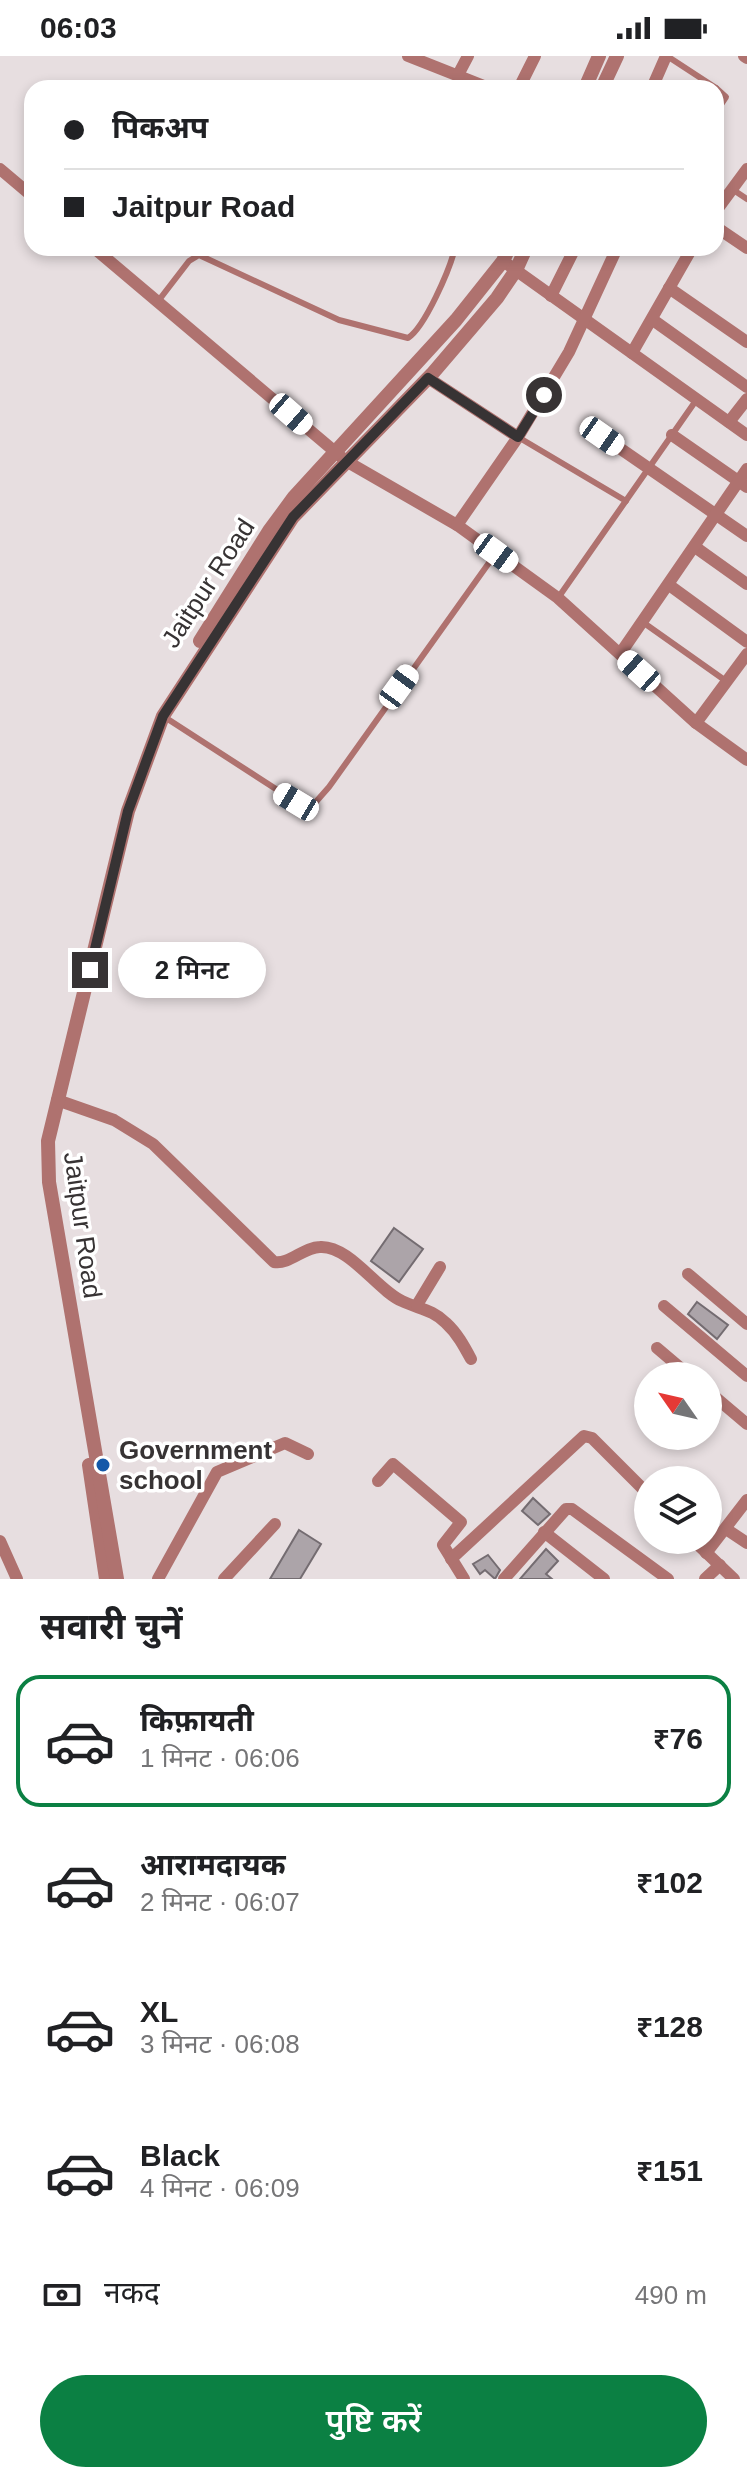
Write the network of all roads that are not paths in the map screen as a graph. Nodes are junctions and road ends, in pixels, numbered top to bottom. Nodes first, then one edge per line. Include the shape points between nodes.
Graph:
1 (408, 56) edge
2 (468, 56) edge
3 (535, 56) edge
4 (599, 56) edge
5 (617, 56) edge
6 (667, 56) edge
7 (458, 75) junction
8 (470, 80) edge
9 (523, 80) edge
10 (588, 80) edge
11 (606, 80) edge
12 (656, 80) edge
13 (704, 80) edge
14 (0, 169) edge
15 (747, 169) edge
16 (24, 189) edge
17 (732, 189) junction
18 (747, 199) edge
19 (724, 200) edge
20 (724, 232) edge
21 (747, 248) edge
22 (104, 256) edge
23 (197, 256) edge
24 (201, 256) edge
25 (452, 256) edge
26 (571, 256) edge
27 (613, 256) edge
28 (687, 256) edge
29 (509, 260) edge
30 (669, 288) junction
31 (551, 296) junction
32 (159, 300) junction
33 (583, 318) junction
34 (653, 320) junction
35 (747, 342) edge
36 (632, 353) junction
37 (428, 378) junction
38 (747, 387) edge
39 (697, 399) junction
40 (747, 399) edge
41 (729, 422) junction
42 (672, 435) junction
43 (747, 435) edge
44 (602, 436) dead end
45 (518, 437) junction
46 (340, 456) junction
47 (649, 468) junction
48 (747, 469) edge
49 (743, 484) edge
50 (626, 501) junction
51 (717, 514) junction
52 (457, 525) junction
53 (747, 536) edge
54 (695, 547) junction
55 (496, 553) junction
56 (747, 584) edge
57 (669, 585) junction
58 (558, 598) junction
59 (644, 623) junction
60 (747, 642) edge
61 (620, 654) junction
62 (747, 654) edge
63 (726, 681) junction
64 (163, 716) junction
65 (696, 723) junction
66 (747, 760) edge
67 (57, 1100) junction
68 (440, 1267) dead end
69 (688, 1274) dead end
70 (417, 1305) junction
71 (664, 1306) dead end
72 (747, 1324) edge
73 (657, 1348) dead end
74 (471, 1359) dead end
75 (674, 1362) edge
76 (747, 1376) edge
77 (722, 1403) edge
78 (747, 1424) edge
79 (308, 1454) dead end
80 (634, 1480) edge
81 (378, 1481) dead end
82 (747, 1500) edge
83 (275, 1524) dead end
84 (726, 1529) junction
85 (544, 1532) junction
86 (722, 1534) edge
87 (0, 1541) edge
88 (747, 1543) edge
89 (707, 1554) edge
90 (451, 1559) junction
91 (720, 1565) junction
92 (17, 1579) edge
93 (106, 1579) edge
94 (117, 1579) edge
95 (158, 1579) edge
96 (224, 1579) edge
97 (464, 1579) edge
98 (504, 1579) edge
99 (604, 1579) edge
100 (668, 1579) edge
101 (705, 1579) edge
102 (734, 1579) edge

1 - 7 street
2 - 7 street
3 - 9 street
4 - 10 street
5 - 11 street
6 - 12 street
6 - 13 lane
7 - 8 street
14 - 16 street
15 - 17 street
17 - 18 lane
17 - 19 street
20 - 21 street
22 - 32 street
23 - 32 lane
24 - 25 lane via 339,320 408,338 445,280
26 - 31 street
27 - 33 street
28 - 30 street
29 - 31 street
29 - 37 street, Jaitpur Road via 497,298
29 - 46 street, Jaitpur Road
30 - 34 street
30 - 35 street
31 - 33 street
32 - 46 street
33 - 36 street
33 - 45 street via 569,352
34 - 36 street
34 - 38 street
36 - 39 street
37 - 45 street
37 - 46 street, Jaitpur Road
39 - 41 street
39 - 42 lane
40 - 41 street
41 - 43 street
42 - 47 lane
42 - 49 street
44 - 47 street
45 - 50 lane
45 - 52 street
46 - 52 street
46 - 64 street, Jaitpur Road via 293,517
46 - 93 street, Jaitpur Road via 308,480 269,531 148,727 117,822 40,1139 39,1161
47 - 50 lane
47 - 51 street
48 - 49 street
49 - 51 street
50 - 58 lane
51 - 53 street
51 - 54 street
52 - 55 street
54 - 56 street
54 - 57 street
55 - 58 street
55 - 64 lane via 314,804 296,802
57 - 59 street
57 - 60 street
58 - 61 street
59 - 61 street
59 - 63 lane
61 - 65 street
62 - 63 street
63 - 65 street
64 - 67 street, Jaitpur Road via 128,811
65 - 66 street
67 - 70 street via 114,1120 153,1144 274,1262 328,1248 361,1267 396,1298
67 - 94 street, Jaitpur Road via 47,1169
68 - 70 street
69 - 72 street
70 - 74 street via 445,1321
71 - 76 street
73 - 75 street
77 - 78 street
79 - 95 street via 285,1443 217,1472
80 - 90 street via 584,1436
81 - 90 street via 393,1464 461,1522 443,1545
82 - 84 street
83 - 96 street
84 - 86 street
84 - 88 street
85 - 98 street
85 - 99 street
85 - 100 street via 561,1512 572,1509
87 - 92 street
89 - 91 street
90 - 97 street
91 - 101 street
91 - 102 street

